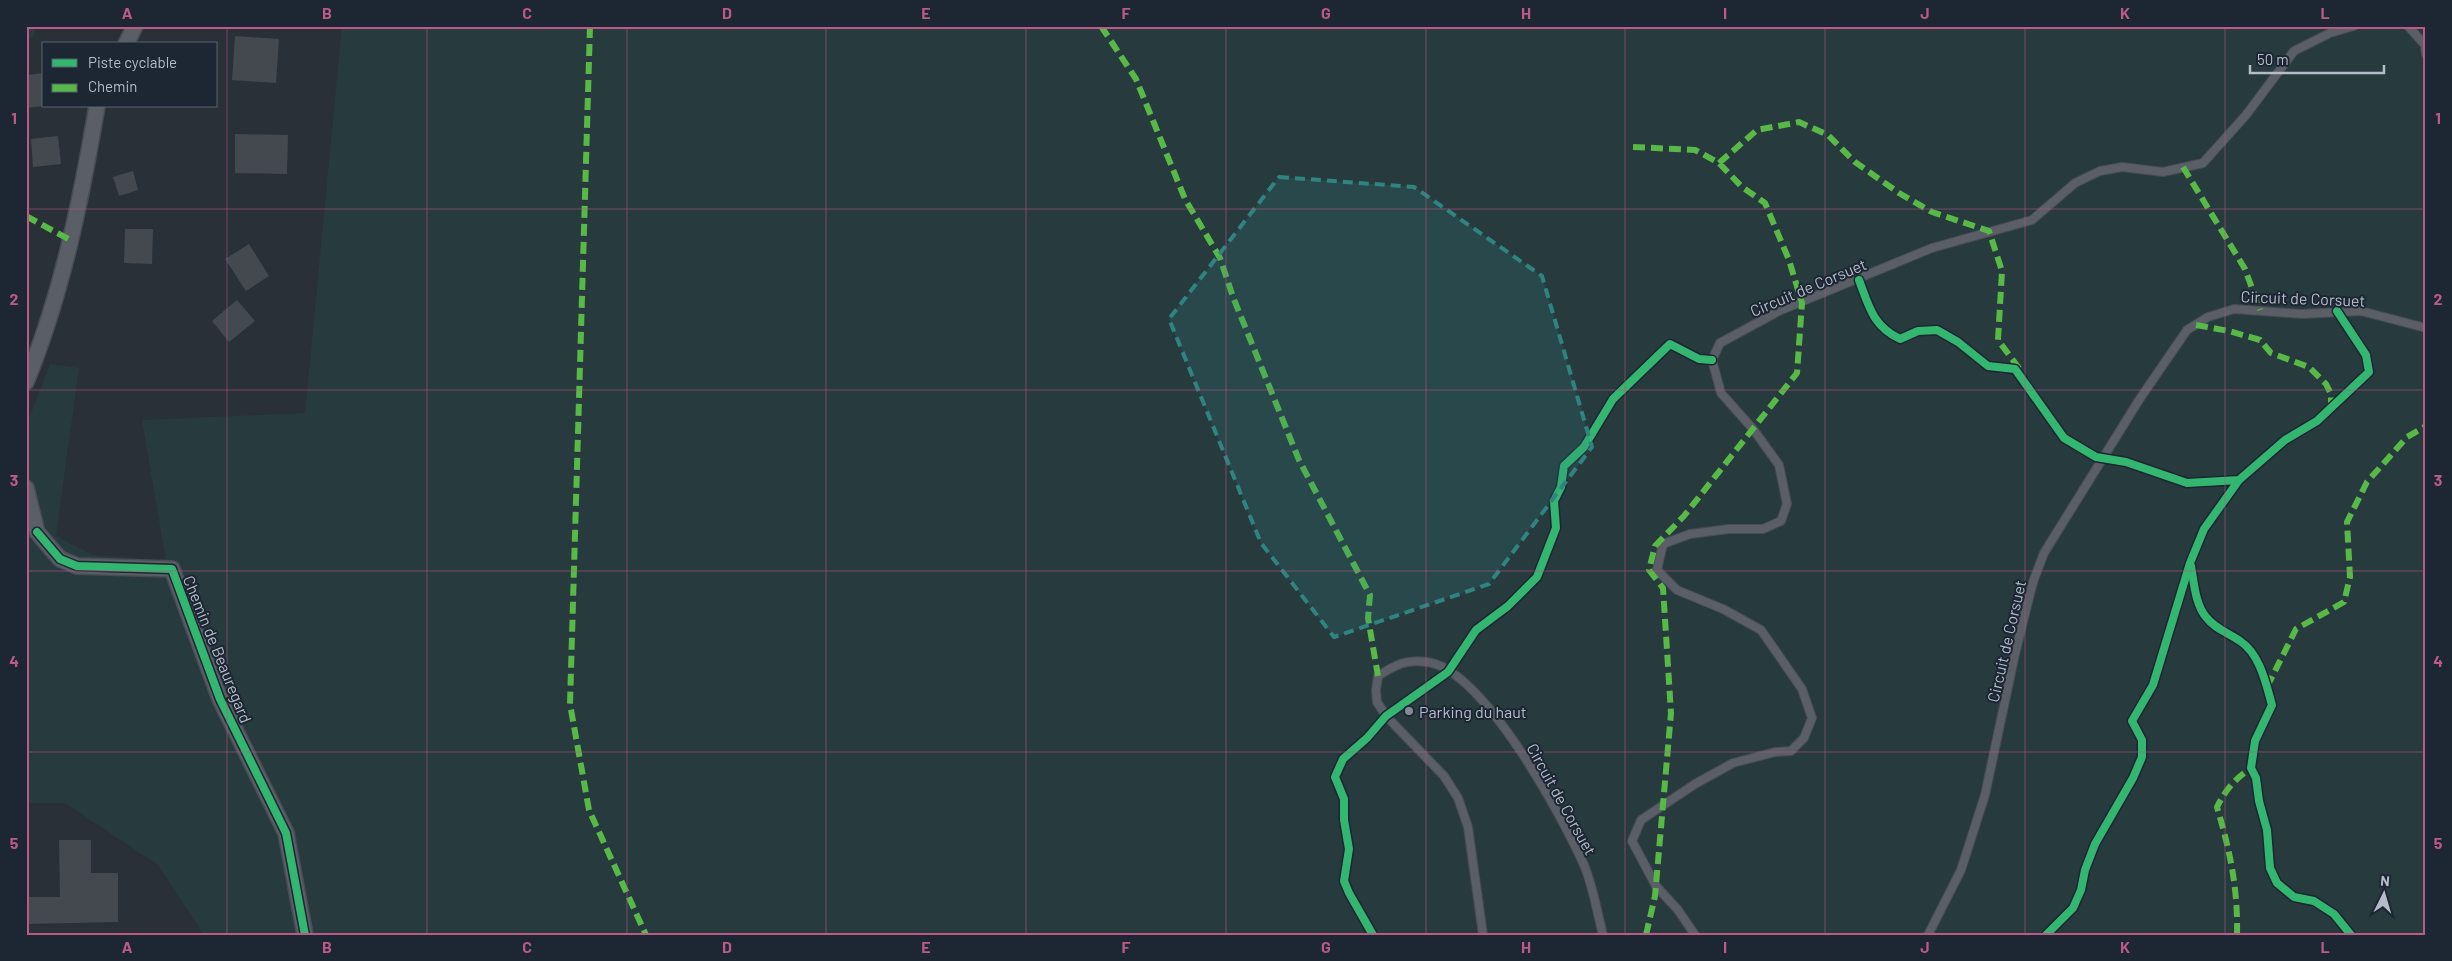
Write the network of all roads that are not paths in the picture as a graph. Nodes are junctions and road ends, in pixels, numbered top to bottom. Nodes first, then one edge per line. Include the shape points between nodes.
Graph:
1 (135, 26) edge
2 (2354, 26) edge
3 (2408, 26) edge
4 (127, 42) edge
5 (2426, 54) edge
6 (97, 108) edge
7 (2426, 328) edge
8 (26, 382) edge
9 (26, 488) edge
10 (305, 935) edge
11 (1483, 935) edge
12 (1602, 935) edge
13 (1695, 935) edge
14 (1928, 935) edge

1 - 4 street
2 - 13 lane, Circuit de Corsuet via 2330,33 2294,51 2246,115 2203,163 2163,172 2122,167 2100,171 2075,183 2032,220 1932,248 1780,311 1720,343 1712,360 1721,393 1779,465 1787,504 1781,521 1763,529 1729,528 1690,534 1664,544 1657,570 1677,590 1723,609 1761,630 1802,689 1812,718 1804,738 1791,751 1733,763 1641,820 1632,841 1635,848 1656,886
3 - 5 lane via 2425,46
6 - 8 street via 84,181 55,301
7 - 14 lane, Circuit de Corsuet via 2362,311 2302,314 2234,309 2208,317 2187,330 2139,400 2044,553 2033,582 2015,654 1985,795 1961,870
9 - 10 street, Chemin de Beauregard via 37,532 60,559 77,566 172,569 220,699 286,833
11 - 12 lane, Circuit de Corsuet via 1468,827 1458,798 1444,776 1386,716 1377,702 1378,676 1400,662 1428,662 1448,672 1478,694 1507,730 1550,798 1585,867

